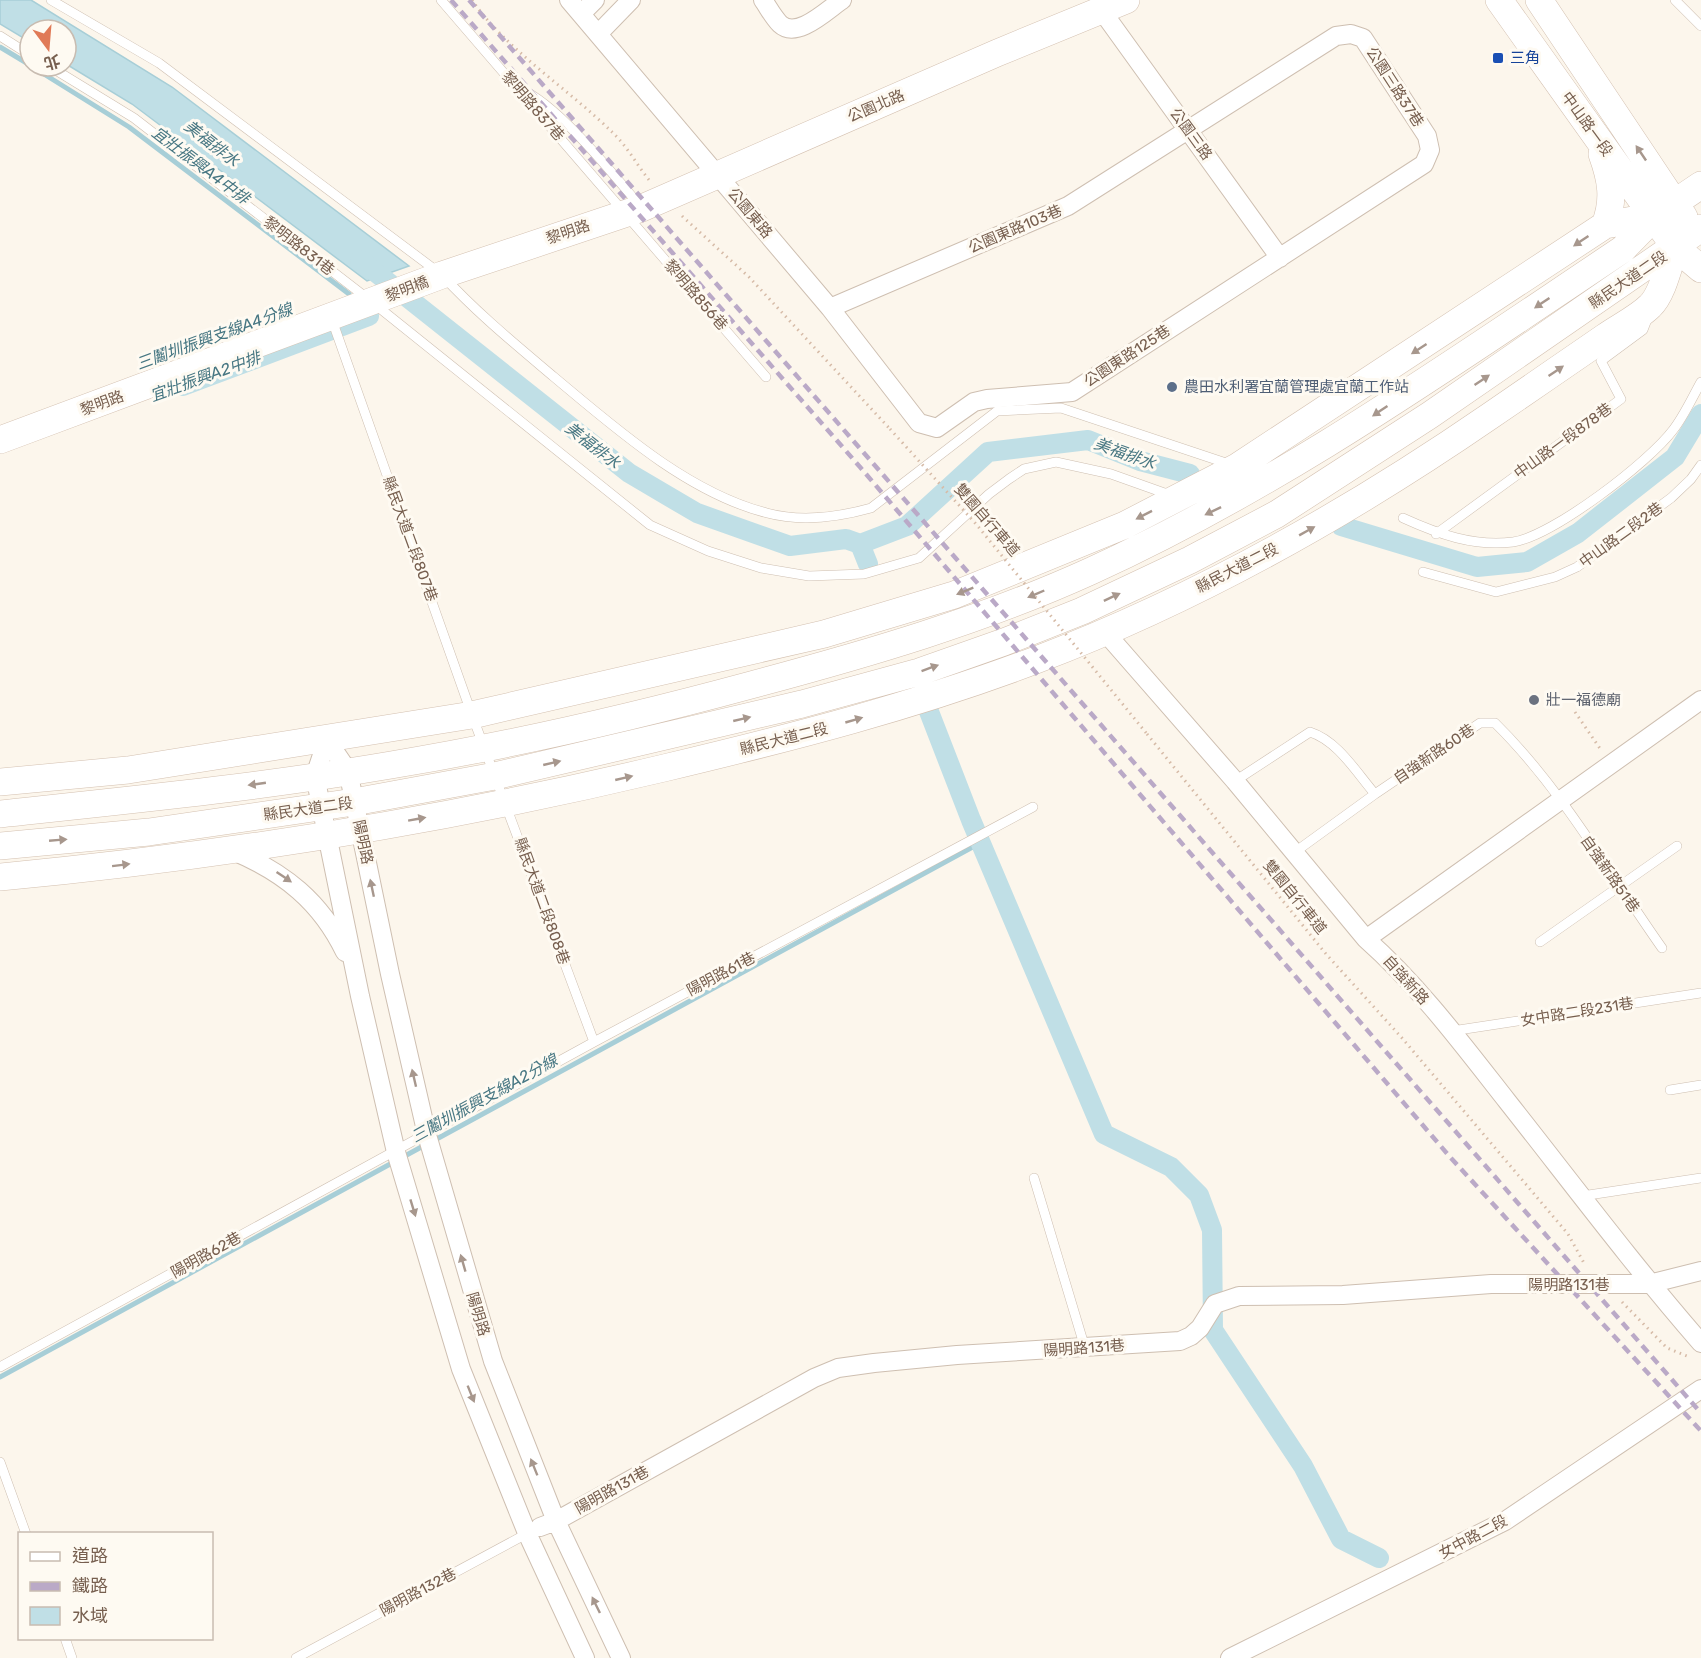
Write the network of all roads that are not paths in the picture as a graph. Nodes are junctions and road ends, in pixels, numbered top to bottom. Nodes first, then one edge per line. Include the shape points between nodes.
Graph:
1 (51, 0) edge
2 (441, 0) edge
3 (569, 0) edge
4 (595, 0) edge
5 (631, 0) edge
6 (763, 0) edge
7 (842, 0) edge
8 (1498, 0) edge
9 (1539, 0) edge
10 (1676, 0) edge
11 (1114, 5) edge
12 (581, 14) junction
13 (1701, 26) edge
14 (598, 34) junction
15 (0, 36) edge
16 (18, 47) edge
17 (69, 78) edge
18 (518, 88) junction
19 (1189, 131) junction
20 (1596, 136) junction
21 (718, 174) junction
22 (1701, 185) edge
23 (1664, 209) junction
24 (634, 210) junction
25 (1605, 225) junction
26 (1693, 241) edge
27 (1280, 258) junction
28 (1701, 269) edge
29 (442, 275) junction
30 (372, 302) junction
31 (1653, 304) junction
32 (830, 308) junction
33 (331, 318) junction
34 (766, 377) dead end
35 (1701, 382) edge
36 (1490, 416) junction
37 (928, 427) joint
38 (1290, 434) junction
39 (1398, 435) junction
40 (0, 440) edge
41 (1701, 465) edge
42 (1238, 467) junction
43 (1256, 487) junction
44 (1176, 498) junction
45 (1403, 518) dead end
46 (1436, 534) junction
47 (1423, 572) dead end
48 (1104, 631) junction
49 (1701, 700) edge
50 (472, 715) junction
51 (327, 740) junction
52 (490, 761) junction
53 (348, 771) junction
54 (315, 776) junction
55 (1235, 781) junction
56 (0, 782) edge
57 (1375, 794) junction
58 (1559, 800) junction
59 (354, 802) junction
60 (506, 804) junction
61 (322, 807) junction
62 (1033, 807) dead end
63 (0, 814) edge
64 (360, 829) junction
65 (327, 833) junction
66 (0, 846) edge
67 (1677, 846) dead end
68 (232, 851) junction
69 (1294, 852) junction
70 (0, 877) edge
71 (1619, 887) junction
72 (1366, 939) junction
73 (1540, 942) dead end
74 (1662, 948) dead end
75 (1701, 993) edge
76 (360, 996) junction
77 (1452, 1031) junction
78 (594, 1042) junction
79 (1701, 1085) edge
80 (1670, 1089) dead end
81 (411, 1143) junction
82 (1035, 1178) dead end
83 (1701, 1178) edge
84 (1581, 1196) junction
85 (1701, 1271) edge
86 (1649, 1284) junction
87 (1085, 1348) junction
88 (1698, 1351) edge
89 (0, 1367) edge
90 (1701, 1389) edge
91 (0, 1462) edge
92 (541, 1527) junction
93 (26, 1532) edge
94 (66, 1640) edge
95 (72, 1658) edge
96 (296, 1658) edge
97 (585, 1658) edge
98 (621, 1658) edge
99 (1230, 1658) edge

1 - 29 lane via 176,74
2 - 18 lane, 黎明路837巷
3 - 12 street, 公園東路
4 - 12 street
5 - 14 street
6 - 7 street via 788,29 798,29
8 - 20 street, 中山路一段
23 -> 9 street, 中山路一段
10 - 13 lane
11 - 19 street, 公園三路
11 - 21 street, 公園北路
12 - 14 street, 公園東路
14 - 21 street, 公園東路
15 - 16 lane
17 - 30 lane, 黎明路831巷 via 134,118
18 - 24 lane, 黎明路837巷
18 - 24 lane via 537,96 602,162
19 - 27 street, 公園三路
19 - 27 street, 公園三路37巷 via 1336,36 1351,34 1363,38 1426,136 1430,150 1424,164
19 - 32 street, 公園東路103巷 via 1068,206
20 - 23 street, 中山路一段
20 - 25 street via 1612,189
21 - 24 street, 公園北路
21 - 32 street, 公園東路
22 - 23 street
23 - 25 street
23 - 26 street, 中山路一段
23 -> 43 street, 縣民大道二段 via 1623,249 1358,426
24 - 29 street, 黎明路
24 - 34 lane, 黎明路856巷
25 -> 38 street
26 - 28 street, 中山路一段
26 - 31 street, 縣民大道二段
39 -> 26 street, 縣民大道二段
27 - 37 street, 公園東路125巷 via 1072,392 974,402 938,428
29 - 30 street, 黎明橋
29 - 42 lane via 474,310 659,460 720,495 768,513 821,517 871,508 997,411 1061,408
30 - 33 street, 黎明路
30 - 44 lane, 黎明路831巷 via 650,525 708,551 761,568 809,576 864,574 919,558 1009,478 1056,462 1111,474
36 -> 31 street, 縣民大道二段
31 - 46 lane, 中山路一段878巷 via 1643,330 1601,362 1621,399
32 - 37 street, 公園東路 via 920,423
33 - 40 street, 黎明路
33 - 50 lane, 縣民大道二段807巷
35 - 46 lane via 1673,430 1630,471 1569,518 1515,542 1480,543
36 - 39 street
48 -> 36 street, 縣民大道二段 via 1231,573 1340,512
38 - 42 street
38 - 43 street
52 -> 39 street, 縣民大道二段 via 802,705 919,672 1004,642 1082,611 1190,560 1277,513
41 - 47 lane, 中山路二段2巷 via 1671,498 1577,567 1555,577 1496,592
42 - 44 street
43 -> 52 street, 縣民大道二段 via 1091,571 985,616 870,654 688,702
44 -> 50 street via 1125,525 954,595 813,636
45 - 46 lane
48 - 55 street, 自強新路
60 -> 48 street, 縣民大道二段 via 784,740 905,706
49 - 58 street
50 - 51 street
50 - 52 lane, 縣民大道二段807巷
51 - 53 street, 陽明路
51 - 54 street
51 - 56 street via 128,770
52 - 53 street, 縣民大道二段
52 - 59 street, 縣民大道二段
52 - 60 lane, 縣民大道二段808巷
53 - 54 street, 縣民大道二段
53 - 59 street, 陽明路
54 - 61 street, 陽明路
54 -> 63 street, 縣民大道二段
55 - 57 lane via 1310,732 1332,744
55 - 69 street, 自強新路
57 - 58 lane, 自強新路60巷 via 1480,723 1489,722 1495,723 1517,745
57 - 69 lane, 自強新路60巷
58 - 71 lane, 自強新路51巷
58 - 72 street
59 - 61 street, 縣民大道二段
59 - 64 street, 陽明路
64 -> 60 street, 縣民大道二段
60 - 78 lane, 縣民大道二段808巷
61 - 65 street, 陽明路
66 -> 61 street, 縣民大道二段 via 149,832
62 - 78 lane, 陽明路61巷
64 - 65 street, 縣民大道二段
81 -> 64 street, 陽明路
65 - 68 street, 縣民大道二段
65 - 76 street, 陽明路
67 - 71 lane
70 -> 68 street, 縣民大道二段
68 -> 76 street via 262,863 290,881 315,905 336,932
69 - 72 street, 自強新路
71 - 73 lane
71 - 74 lane, 自強新路51巷
72 - 77 street, 自強新路 via 1386,956
75 - 77 lane, 女中路二段231巷
76 - 81 street, 陽明路
77 - 84 street, 自強新路
78 - 81 lane, 陽明路61巷
79 - 80 lane
81 - 89 lane, 陽明路62巷
92 -> 81 street, 陽明路 via 493,1361
81 -> 92 street, 陽明路 via 461,1369
82 - 87 lane
83 - 84 lane
84 - 86 street, 自強新路
85 - 86 street, 陽明路131巷
86 - 87 street, 陽明路131巷 via 1491,1284 1343,1295 1239,1296 1215,1304 1200,1328 1180,1341
86 - 88 street, 自強新路
87 - 92 street, 陽明路131巷 via 957,1355 838,1368
90 - 99 street, 女中路二段 via 1505,1521
91 - 93 lane
92 - 96 lane, 陽明路132巷
92 - 97 street, 陽明路
98 -> 92 street, 陽明路
94 - 95 lane

